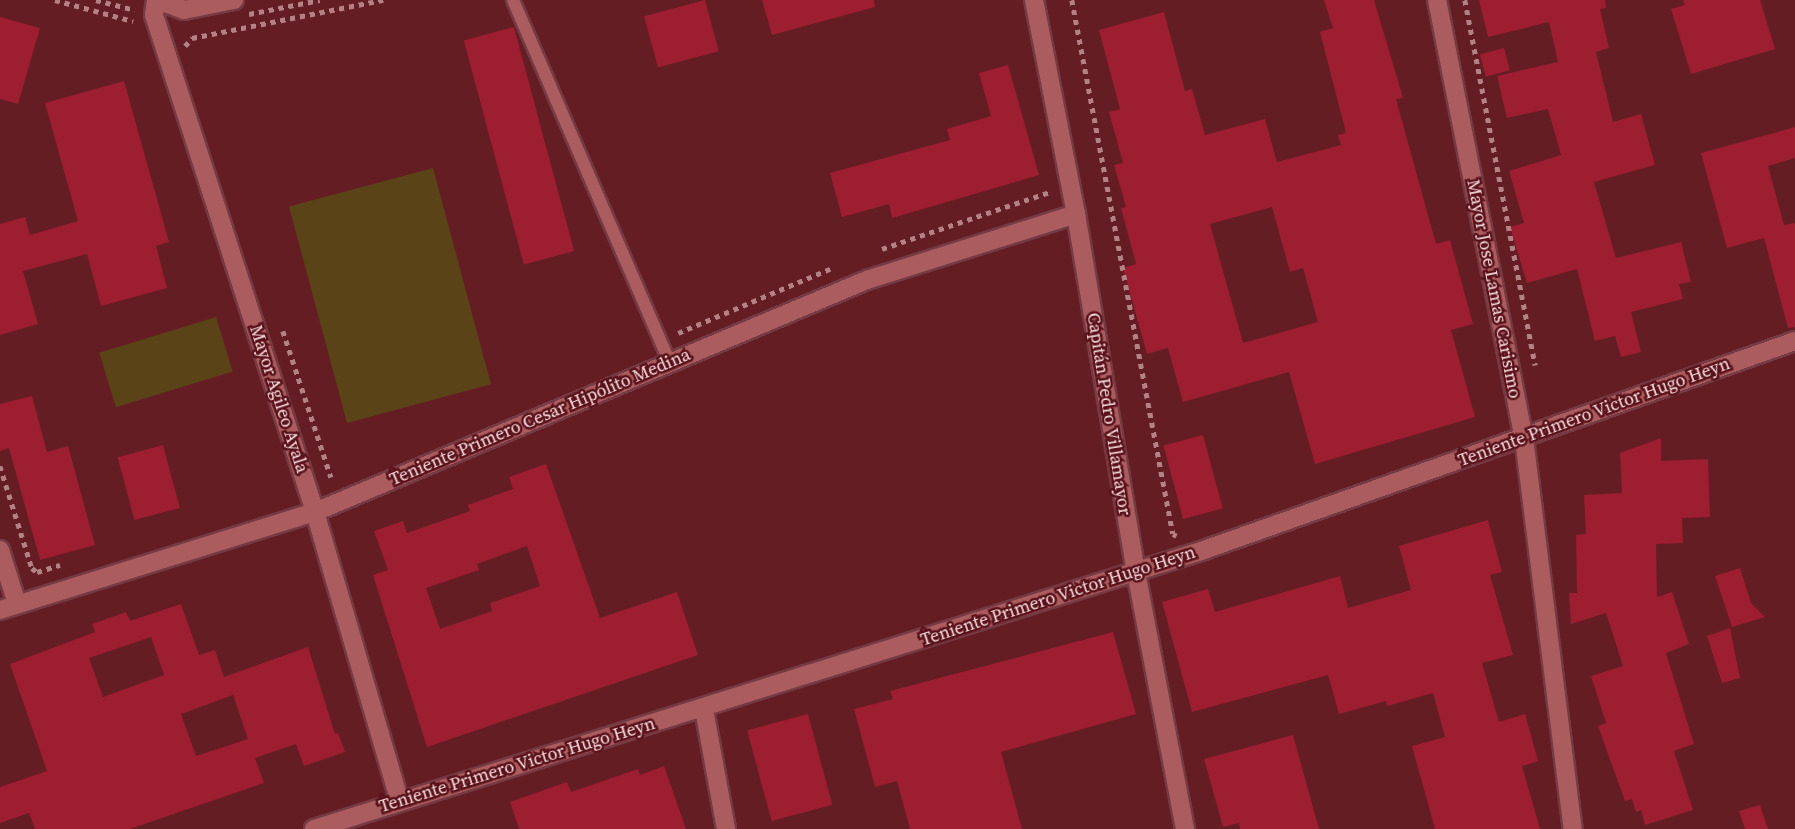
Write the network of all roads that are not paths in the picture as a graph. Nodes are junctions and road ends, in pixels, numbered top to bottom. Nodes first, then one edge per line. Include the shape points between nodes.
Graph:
1 (156, 0) edge
2 (234, 0) edge
3 (513, 0) edge
4 (1034, 0) edge
5 (1437, 0) edge
6 (1076, 214) junction
7 (1795, 341) edge
8 (670, 362) junction
9 (1524, 438) junction
10 (315, 512) junction
11 (0, 550) edge
12 (1136, 572) junction
13 (8, 607) edge
14 (704, 709) junction
15 (399, 800) junction
16 (314, 829) edge
17 (726, 829) edge
18 (1185, 829) edge
19 (1573, 829) edge

1 - 2 street via 184,10
1 - 10 street, Mayor Agileo Ayala via 154,15
3 - 8 lane
4 - 6 street, Capitán Pedro Villamayor
5 - 9 street, Mayor Jose Lamas Carisimo
6 - 8 street, Teniente Primero Cesar Hipólito Medina via 867,280
6 - 12 street, Capitán Pedro Villamayor
7 - 9 street, Teniente Primero Victor Hugo Heyn
8 - 10 street, Teniente Primero Cesar Hipólito Medina
9 - 12 street, Teniente Primero Victor Hugo Heyn
9 - 19 street, Mayor Jose Lamas Carisimo
10 - 13 street, Teniente Primero Cesar Hipólito Medina
10 - 15 street, Mayor Agileo Ayala
11 - 13 street
12 - 14 street, Teniente Primero Victor Hugo Heyn
12 - 18 street, Capitán Pedro Villamayor
14 - 15 street, Teniente Primero Victor Hugo Heyn
14 - 17 street
15 - 16 street, Teniente Primero Victor Hugo Heyn

